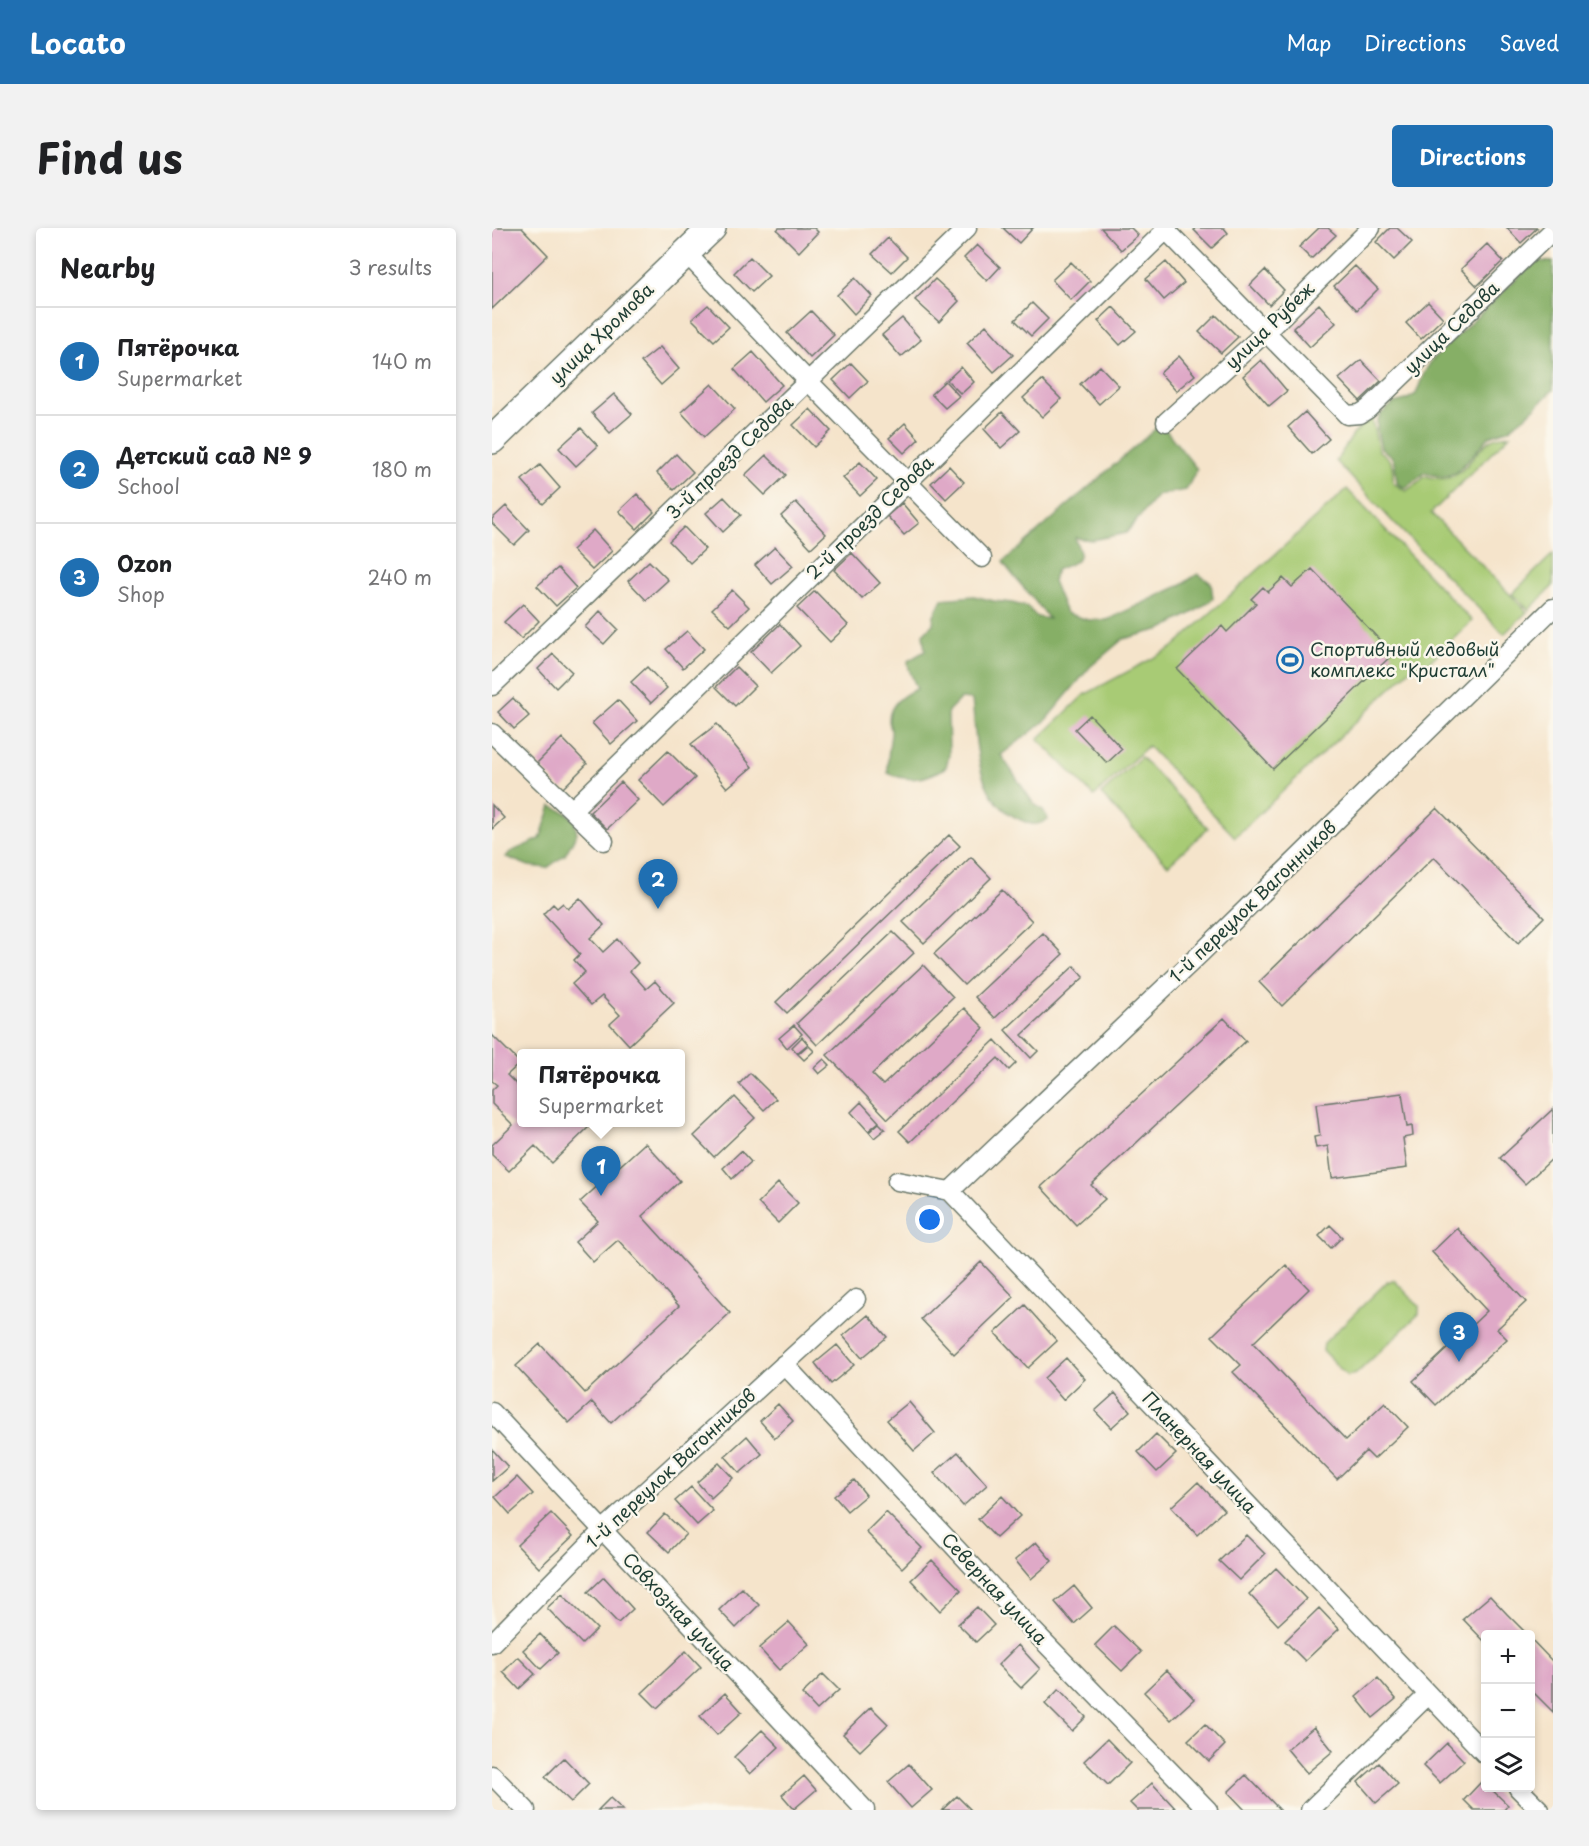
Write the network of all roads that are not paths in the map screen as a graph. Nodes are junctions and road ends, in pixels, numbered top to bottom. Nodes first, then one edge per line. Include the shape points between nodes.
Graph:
1 (712, 228) edge
2 (967, 228) edge
3 (1371, 228) edge
4 (1166, 229) edge
5 (1553, 230) edge
6 (686, 253) junction
7 (1266, 332) junction
8 (808, 382) junction
9 (1166, 422) dead end
10 (492, 440) edge
11 (907, 482) junction
12 (982, 558) dead end
13 (1553, 608) edge
14 (492, 686) edge
15 (492, 733) edge
16 (572, 810) junction
17 (604, 841) dead end
18 (897, 1181) dead end
19 (950, 1191) junction
20 (856, 1299) dead end
21 (784, 1364) junction
22 (492, 1412) edge
23 (602, 1531) junction
24 (492, 1643) edge
25 (1428, 1695) junction
26 (1481, 1750) edge
27 (492, 1775) edge
28 (1522, 1792) edge
29 (526, 1810) edge
30 (865, 1810) edge
31 (1208, 1810) edge
32 (1310, 1810) edge
33 (1540, 1810) edge

1 - 6 main road, улица Хромова
2 - 8 street, 3-й проезд Седова
3 - 7 street, улица Рубеж
4 - 7 street
4 - 11 street, 2-й проезд Седова
5 - 7 street, улица Седова via 1360,414 1347,415
6 - 8 street
6 - 10 main road, улица Хромова
7 - 9 street, улица Рубеж
8 - 11 street
8 - 14 street, 3-й проезд Седова
11 - 12 street
11 - 16 street, 2-й проезд Седова
13 - 19 street, 1-й переулок Вагонников
15 - 16 street
16 - 17 street
18 - 19 street
19 - 25 street, Планерная улица
20 - 21 street, 1-й переулок Вагонников
21 - 23 street, 1-й переулок Вагонников
21 - 31 street, Северная улица via 1021,1618
22 - 23 street, Совхозная улица
23 - 24 street, 1-й переулок Вагонников
23 - 30 street, Совхозная улица
25 - 26 street, Планерная улица
25 - 32 street
27 - 29 street
28 - 33 street

